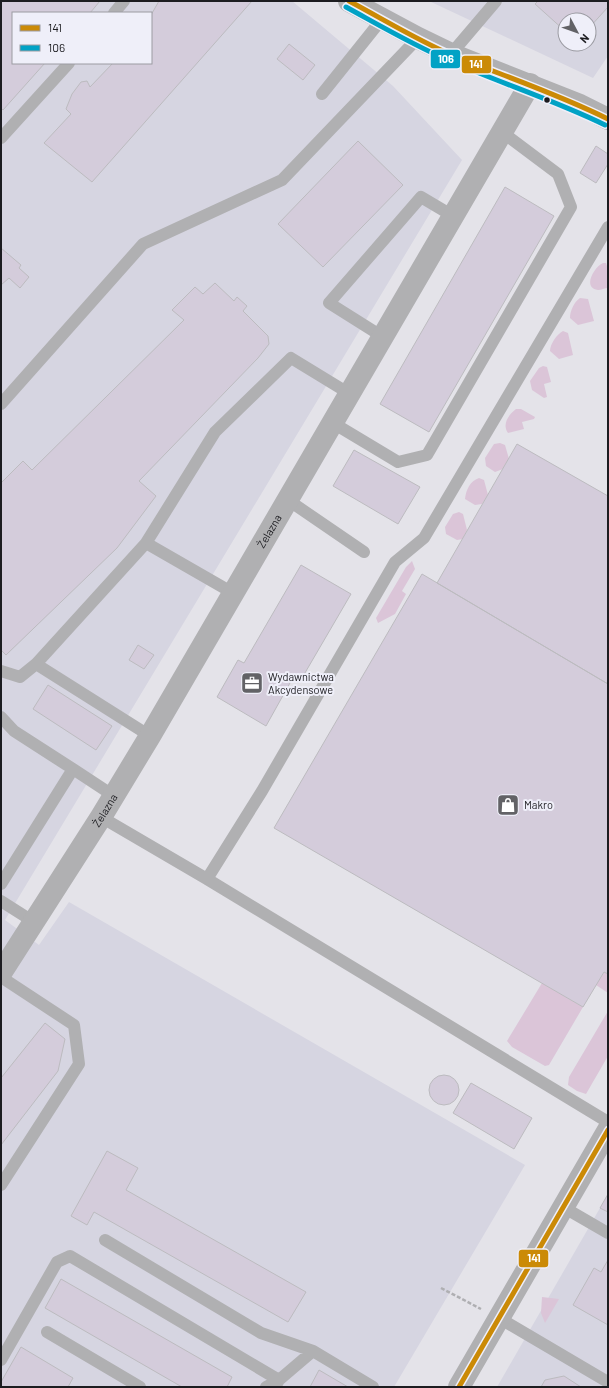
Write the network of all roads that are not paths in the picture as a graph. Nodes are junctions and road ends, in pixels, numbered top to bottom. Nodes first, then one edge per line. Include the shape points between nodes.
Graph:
1 (124, 1) edge
2 (349, 1) edge
3 (496, 1) edge
4 (115, 12) edge
5 (382, 19) junction
6 (418, 38) junction
7 (451, 54) junction
8 (68, 64) edge
9 (530, 84) junction
10 (322, 94) dead end
11 (608, 119) edge
12 (502, 132) junction
13 (1, 138) edge
14 (454, 216) junction
15 (608, 227) edge
16 (383, 337) junction
17 (350, 394) junction
18 (1, 404) edge
19 (333, 424) junction
20 (288, 500) junction
21 (146, 543) junction
22 (364, 552) dead end
23 (233, 593) junction
24 (36, 664) junction
25 (1, 671) edge
26 (1, 717) edge
27 (150, 736) junction
28 (73, 769) junction
29 (114, 796) junction
30 (102, 817) junction
31 (207, 879) junction
32 (1, 884) edge
33 (1, 901) edge
34 (34, 922) junction
35 (1, 973) edge
36 (1, 977) edge
37 (608, 1122) edge
38 (608, 1130) edge
39 (1, 1185) edge
40 (563, 1207) junction
41 (608, 1233) edge
42 (105, 1240) dead end
43 (499, 1318) junction
44 (47, 1332) dead end
45 (313, 1351) junction
46 (1, 1360) edge
47 (608, 1382) edge
48 (277, 1383) edge
49 (140, 1387) edge
50 (266, 1387) edge
51 (373, 1387) edge
52 (459, 1387) edge

1 - 4 lane
2 - 5 street
3 - 7 lane
5 - 6 street
5 - 10 lane
6 - 7 street
6 - 18 lane via 282,180 143,244
7 - 9 street
8 - 13 lane
9 - 11 street
9 - 12 street, Żelazna
12 - 14 street, Żelazna
12 - 19 lane via 558,174 571,207 427,455 398,462
14 - 16 street, Żelazna
14 - 16 lane via 421,197 329,303
15 - 31 lane via 424,538 395,562 262,791
16 - 17 street, Żelazna
17 - 19 street, Żelazna
17 - 21 lane via 291,358 214,432
19 - 20 street, Żelazna
20 - 22 lane
20 - 23 street, Żelazna
21 - 23 lane
21 - 24 lane
23 - 27 street, Żelazna
24 - 25 lane via 20,677
24 - 27 lane
26 - 28 lane via 14,731
27 - 29 street, Żelazna
28 - 29 lane
28 - 32 lane
29 - 30 street, Żelazna
30 - 31 lane
30 - 34 street, Żelazna
31 - 37 lane
33 - 34 lane
34 - 35 street, Żelazna
36 - 39 lane via 74,1025 79,1064
38 - 40 street
40 - 41 lane
40 - 43 street
42 - 45 lane via 261,1333
43 - 47 lane
43 - 52 street
44 - 49 lane
45 - 48 lane
45 - 51 lane
46 - 48 lane via 56,1262 70,1256
48 - 50 lane

